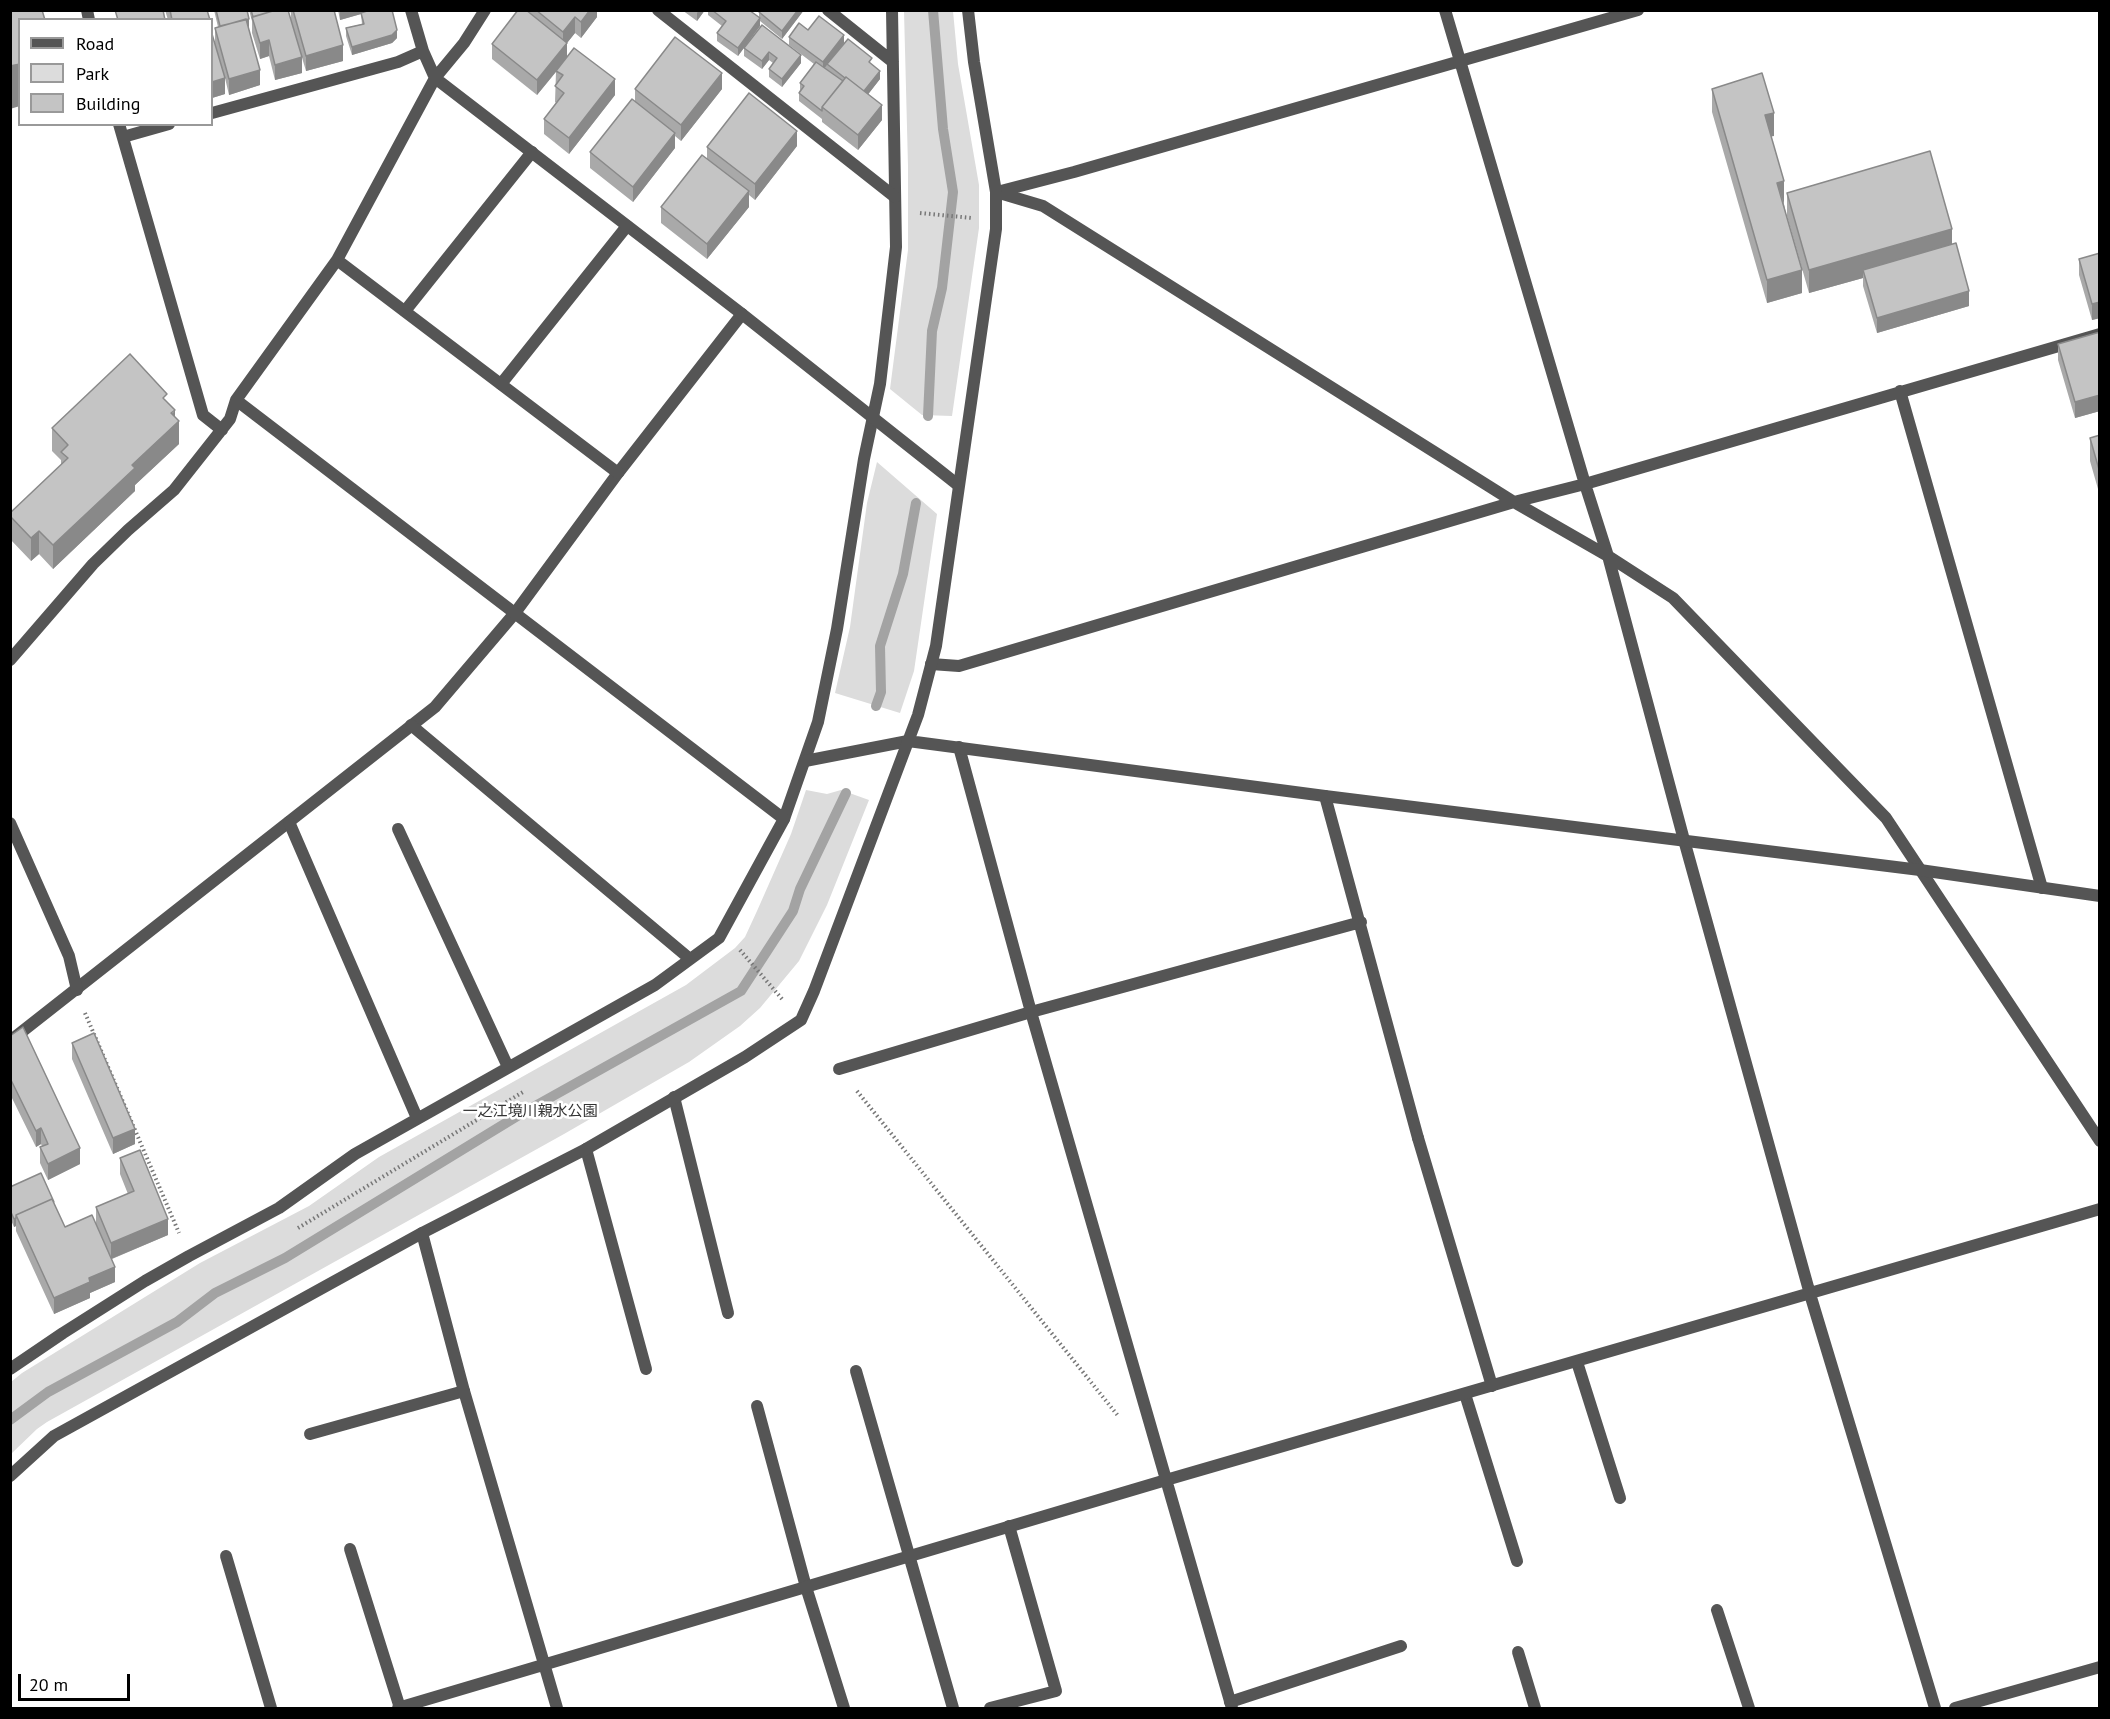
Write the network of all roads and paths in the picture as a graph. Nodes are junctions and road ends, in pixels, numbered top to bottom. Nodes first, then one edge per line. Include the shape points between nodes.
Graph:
1 (411, 10) edge
2 (485, 10) edge
3 (658, 10) edge
4 (828, 10) edge
5 (892, 10) edge
6 (968, 10) edge
7 (1445, 10) edge
8 (1638, 10) edge
9 (423, 51) junction
10 (893, 62) junction
11 (1461, 62) junction
12 (435, 78) junction
13 (213, 113) edge
14 (120, 126) edge
15 (162, 126) edge
16 (123, 137) junction
17 (532, 152) junction
18 (996, 192) junction
19 (895, 197) junction
20 (925, 213) dead end
21 (974, 218) dead end
22 (627, 226) junction
23 (338, 260) junction
24 (405, 311) junction
25 (741, 314) junction
26 (2100, 334) edge
27 (501, 384) junction
28 (1900, 391) junction
29 (236, 400) junction
30 (873, 419) junction
31 (222, 430) junction
32 (618, 473) junction
33 (1585, 484) junction
34 (958, 485) junction
35 (1514, 502) junction
36 (1608, 556) junction
37 (515, 613) junction
38 (10, 660) edge
39 (931, 664) junction
40 (411, 724) junction
41 (908, 741) junction
42 (959, 747) junction
43 (805, 761) junction
44 (1326, 796) junction
45 (784, 819) junction
46 (289, 822) junction
47 (10, 823) edge
48 (398, 829) dead end
49 (1684, 840) junction
50 (1920, 870) junction
51 (2042, 888) junction
52 (2100, 896) edge
53 (1361, 922) junction
54 (740, 950) dead end
55 (690, 959) junction
56 (77, 990) junction
57 (1031, 1012) junction
58 (801, 1020) junction
59 (10, 1041) edge
60 (508, 1067) junction
61 (838, 1069) joint
62 (674, 1097) junction
63 (417, 1118) junction
64 (2100, 1141) edge
65 (586, 1149) junction
66 (2100, 1209) edge
67 (422, 1233) junction
68 (189, 1256) junction
69 (1810, 1294) junction
70 (728, 1313) dead end
71 (1577, 1362) junction
72 (10, 1369) edge
73 (646, 1369) dead end
74 (856, 1371) dead end
75 (1492, 1386) junction
76 (464, 1391) junction
77 (1465, 1394) junction
78 (757, 1406) dead end
79 (1120, 1418) dead end
80 (310, 1434) dead end
81 (10, 1476) edge
82 (1166, 1480) junction
83 (1620, 1498) dead end
84 (1009, 1526) junction
85 (350, 1549) dead end
86 (226, 1556) dead end
87 (909, 1556) junction
88 (1516, 1561) dead end
89 (806, 1587) junction
90 (1717, 1610) dead end
91 (1401, 1647) dead end
92 (1518, 1652) dead end
93 (545, 1666) junction
94 (2100, 1667) edge
95 (1231, 1705) edge
96 (271, 1708) edge
97 (399, 1708) edge
98 (557, 1708) edge
99 (844, 1708) edge
100 (953, 1708) edge
101 (990, 1708) edge
102 (1535, 1708) edge
103 (1749, 1708) edge
104 (1935, 1708) edge
105 (1955, 1708) edge

1 - 9 street
2 - 12 street
3 - 19 street
4 - 10 street
5 - 10 street
6 - 18 street
7 - 11 street
8 - 11 street
9 - 12 street
9 - 13 street via 398,62
10 - 19 street
11 - 18 street
11 - 33 street
12 - 17 street
12 - 23 street
14 - 16 street
15 - 16 street
16 - 31 street via 203,415
17 - 22 street
17 - 24 street
18 - 34 street via 996,228
18 - 35 street via 1043,206
19 - 30 street via 896,247
20 - 21 path
22 - 25 street
22 - 27 street
23 - 24 street
23 - 29 street
24 - 27 street
25 - 30 street
25 - 32 street
26 - 28 street
27 - 32 street
28 - 33 street
28 - 51 street
29 - 31 street
29 - 37 street
30 - 34 street
30 - 43 street via 837,629 818,722
31 - 38 street via 174,490 93,564
32 - 37 street
33 - 35 street
33 - 36 street
34 - 39 street
35 - 36 street
35 - 39 street via 959,666
36 - 49 street
36 - 50 street via 1673,598 1886,818
37 - 40 street via 435,707
37 - 45 street
39 - 41 street
40 - 46 street
40 - 55 street
41 - 42 street
41 - 43 street
41 - 58 street
42 - 44 street
42 - 57 street
43 - 45 street
44 - 49 street
44 - 53 street
45 - 55 street via 719,938
46 - 56 street
46 - 63 street
47 - 56 street via 69,956
48 - 60 street
49 - 50 street
49 - 69 street
50 - 51 street
50 - 64 street
51 - 52 street
53 - 57 street
53 - 75 street via 1418,1138
54 - 58 path
55 - 60 street via 655,985
56 - 59 street
56 - 68 path
57 - 61 street
57 - 82 street
58 - 62 street
60 - 63 street
61 - 79 path
62 - 65 street
62 - 70 street
63 - 68 street via 355,1154 279,1208
65 - 67 street
65 - 73 street
66 - 69 street
67 - 76 street
67 - 81 street via 54,1436
68 - 72 street
69 - 71 street
69 - 104 street
71 - 75 street
71 - 83 street
74 - 87 street
75 - 77 street
76 - 80 street
76 - 93 street
77 - 82 street
77 - 88 street
78 - 89 street
82 - 84 street
82 - 95 street
84 - 87 street
84 - 101 street via 1056,1691
85 - 97 street
86 - 96 street
87 - 89 street
87 - 100 street
89 - 93 street
89 - 99 street
90 - 103 street
91 - 95 street
92 - 102 street
93 - 97 street
93 - 98 street
94 - 105 street

